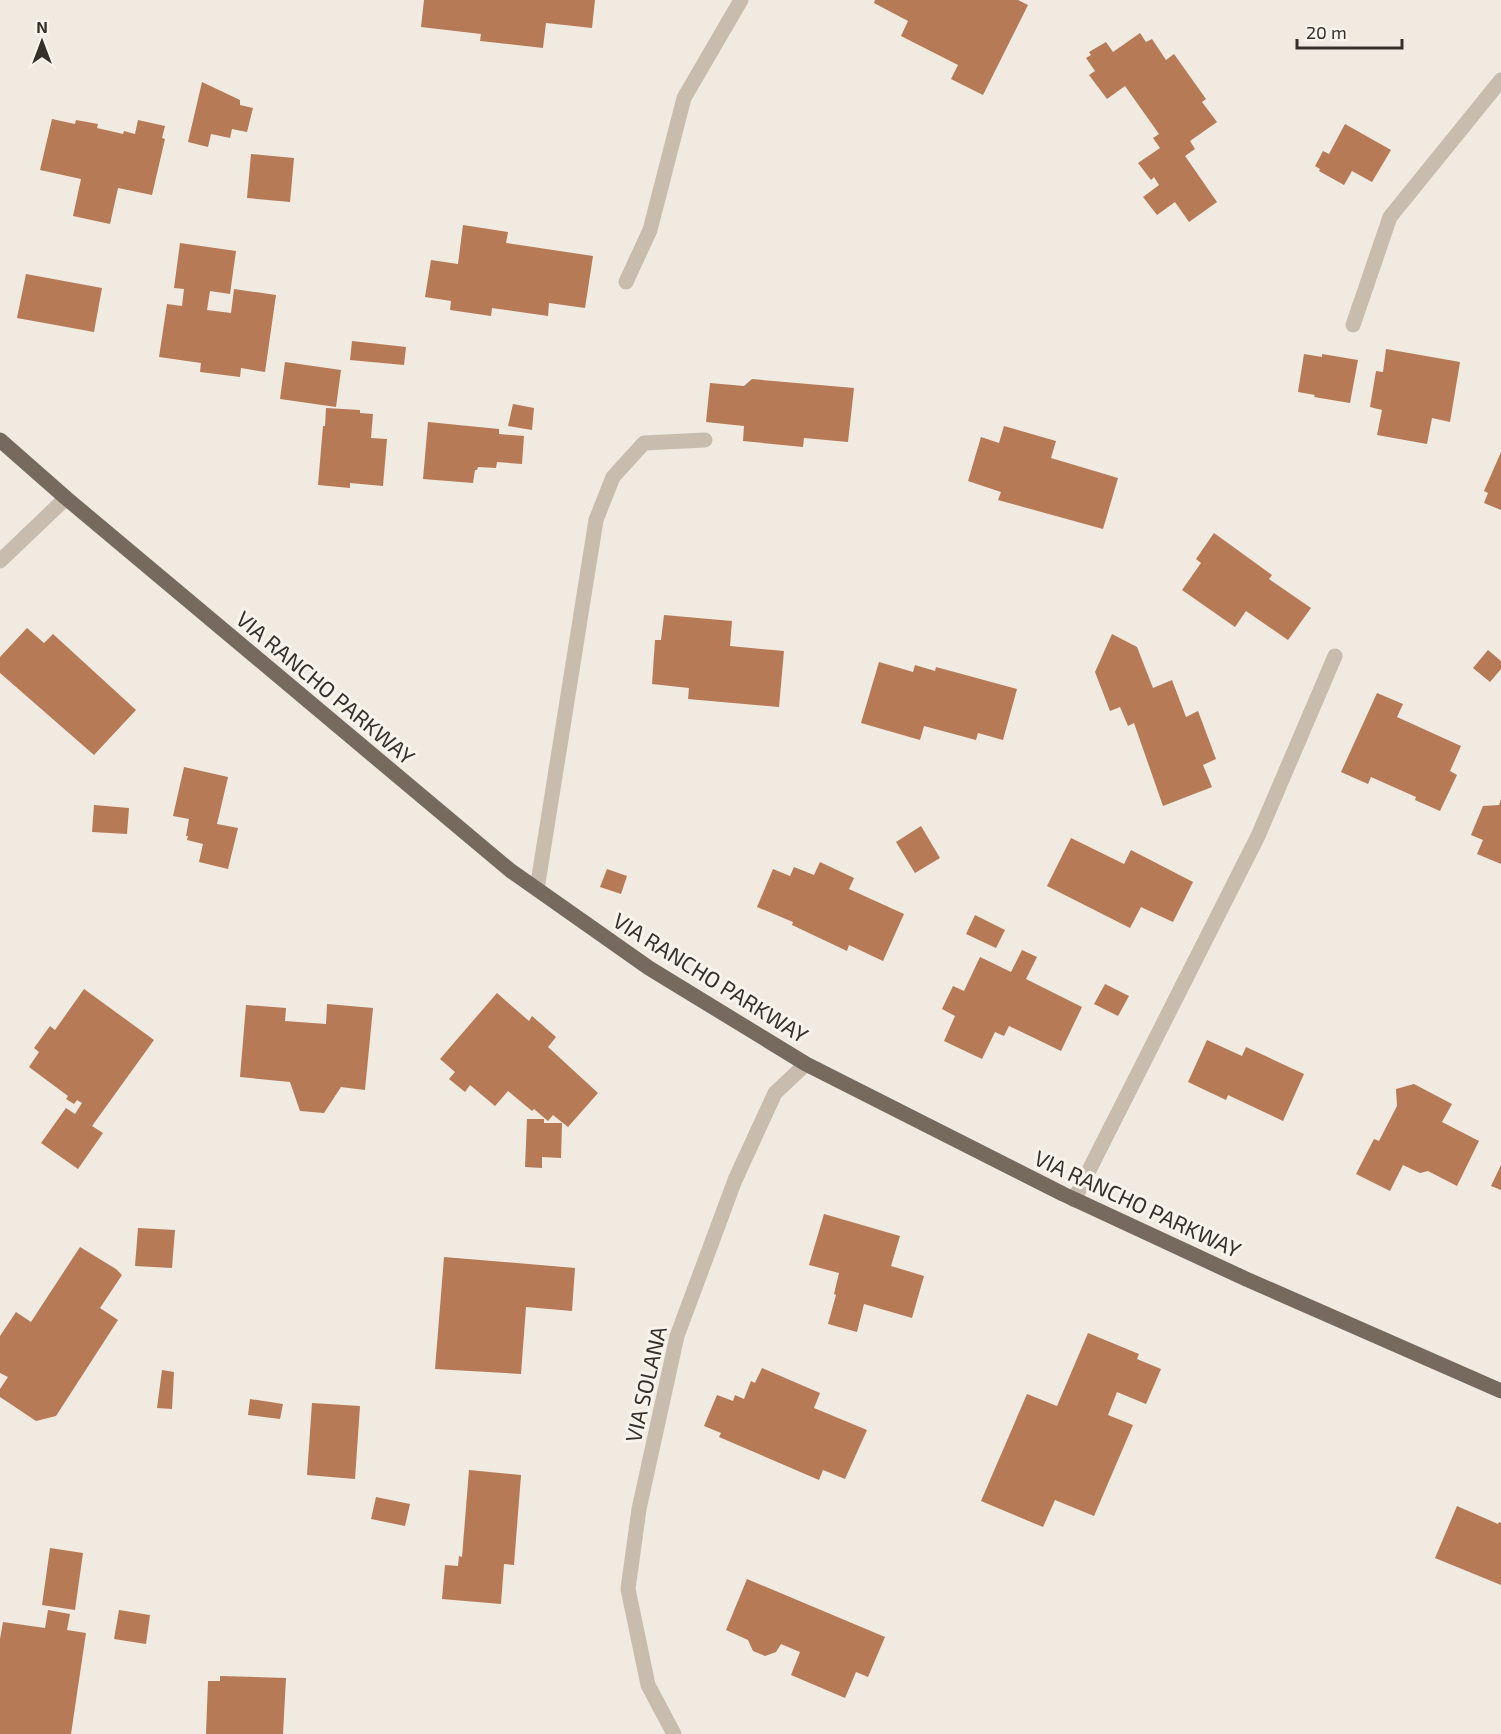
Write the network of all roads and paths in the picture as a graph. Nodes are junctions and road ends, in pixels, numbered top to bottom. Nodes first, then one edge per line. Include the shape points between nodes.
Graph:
1 (741, 0) edge
2 (1501, 80) edge
3 (626, 282) dead end
4 (1353, 325) dead end
5 (0, 440) edge
6 (705, 441) dead end
7 (66, 498) junction
8 (0, 561) edge
9 (1335, 656) dead end
10 (537, 889) junction
11 (806, 1064) junction
12 (1074, 1200) junction
13 (1501, 1391) edge
14 (674, 1734) edge

1 - 3 street via 684,98 650,230
2 - 4 street via 1390,217
5 - 7 main road, VIA RANCHO PARKWAY
6 - 10 street via 644,443 613,477 596,520
7 - 8 street
7 - 10 main road, VIA RANCHO PARKWAY
9 - 12 street via 1258,836
10 - 11 main road, VIA RANCHO PARKWAY via 649,968
11 - 12 main road, VIA RANCHO PARKWAY
11 - 14 street, VIA SOLANA via 775,1093 735,1180 677,1336 639,1509 628,1589 648,1685
12 - 13 main road, VIA RANCHO PARKWAY

